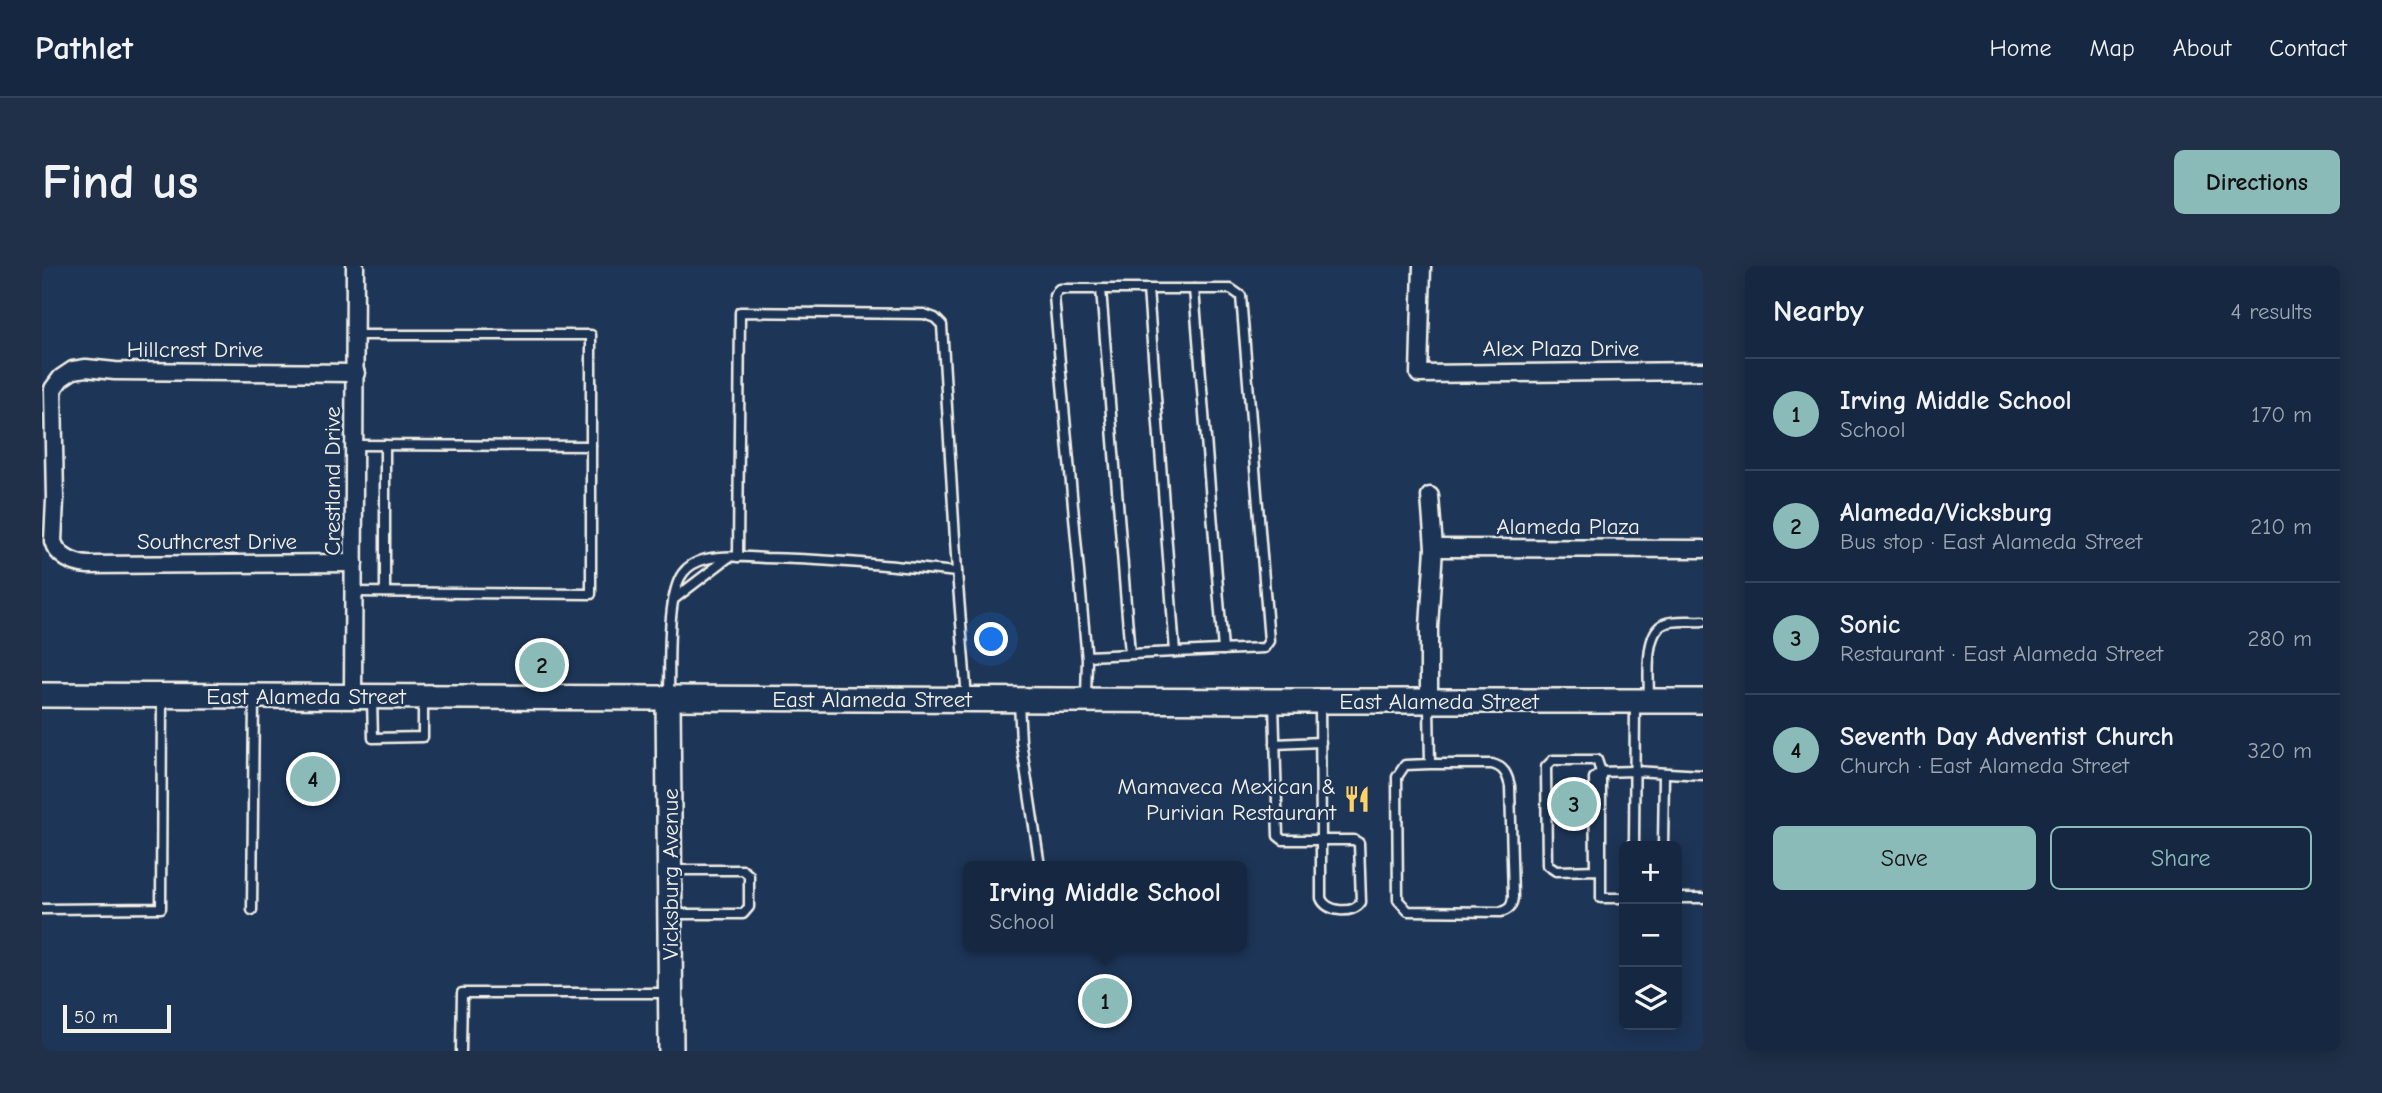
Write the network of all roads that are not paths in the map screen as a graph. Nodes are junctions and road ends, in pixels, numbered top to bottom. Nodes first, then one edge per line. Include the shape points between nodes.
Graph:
1 (355, 266) edge
2 (1422, 266) edge
3 (1101, 289) junction
4 (1148, 289) junction
5 (1194, 289) junction
6 (356, 335) junction
7 (1703, 371) edge
8 (356, 373) junction
9 (355, 445) junction
10 (385, 445) junction
11 (591, 446) junction
12 (1430, 496) dead end
13 (1434, 548) junction
14 (1703, 549) edge
15 (729, 557) junction
16 (738, 557) junction
17 (355, 563) junction
18 (80, 564) joint
19 (957, 572) junction
20 (354, 592) junction
21 (385, 592) junction
22 (674, 599) junction
23 (1703, 621) edge
24 (1223, 650) junction
25 (1175, 652) junction
26 (1130, 654) junction
27 (1087, 656) junction
28 (42, 695) edge
29 (162, 695) junction
30 (254, 696) junction
31 (363, 696) junction
32 (423, 696) junction
33 (668, 697) junction
34 (967, 700) junction
35 (1019, 700) junction
36 (1086, 700) junction
37 (1274, 701) junction
38 (1320, 701) junction
39 (1642, 701) junction
40 (1703, 701) edge
41 (1429, 702) junction
42 (1321, 742) junction
43 (1275, 744) junction
44 (1430, 764) junction
45 (1634, 771) junction
46 (1601, 772) junction
47 (1664, 774) junction
48 (1703, 775) edge
49 (1321, 840) junction
50 (1634, 841) edge
51 (1663, 841) edge
52 (1039, 861) edge
53 (669, 870) junction
54 (1598, 870) junction
55 (1619, 898) edge
56 (1682, 898) edge
57 (1703, 898) edge
58 (42, 908) edge
59 (252, 910) dead end
60 (670, 914) junction
61 (671, 993) junction
62 (461, 1051) edge
63 (671, 1051) edge

1 - 6 street, Crestland Drive
2 - 7 street, Alex Plaza Drive via 1419,373
3 - 4 lane
3 - 26 lane
3 - 27 lane via 1059,289 1054,296
4 - 5 lane
4 - 25 lane
5 - 24 lane
5 - 24 lane via 1231,289 1241,296 1269,642 1264,648
6 - 8 street, Crestland Drive
6 - 11 lane via 591,335
8 - 9 street, Crestland Drive
8 - 18 street, Hillcrest Drive via 80,368 68,373 53,389 52,399 53,541 60,553
9 - 10 lane
9 - 17 street, Crestland Drive
10 - 11 lane
10 - 21 lane
11 - 21 lane via 591,594
12 - 13 street
13 - 14 street, Alameda Plaza
13 - 41 street
15 - 16 lane
15 - 22 lane
15 - 22 lane via 694,563 683,573
16 - 19 lane via 824,559
16 - 19 lane via 740,313 925,314 942,326
17 - 18 street, Southcrest Drive
17 - 20 street, Crestland Drive
19 - 34 lane
20 - 21 lane
20 - 31 street, Crestland Drive
22 - 33 lane
23 - 39 lane via 1664,624 1651,638
24 - 25 lane
25 - 26 lane
26 - 27 lane
27 - 36 lane
28 - 29 street, East Alameda Street
29 - 30 street, East Alameda Street
29 - 58 lane via 161,908
30 - 31 street, East Alameda Street
30 - 59 lane
31 - 32 street, East Alameda Street
31 - 32 lane via 373,738 423,737
32 - 33 street, East Alameda Street
33 - 34 street, East Alameda Street
33 - 53 street, Vicksburg Avenue
34 - 35 street, East Alameda Street
35 - 36 street, East Alameda Street
35 - 52 lane
36 - 37 street, East Alameda Street
37 - 38 street, East Alameda Street
37 - 43 lane
38 - 41 street, East Alameda Street
38 - 42 lane
39 - 40 street, East Alameda Street
39 - 41 street, East Alameda Street
39 - 45 lane
41 - 44 lane
42 - 43 lane
42 - 49 lane
43 - 49 lane via 1278,836 1283,841
44 - 44 lane via 1492,764 1506,774 1513,897 1508,910 1408,911 1400,905 1397,777 1405,765
45 - 46 lane
45 - 47 lane
45 - 50 lane
46 - 54 lane
46 - 54 lane via 1597,760 1553,760 1546,767 1547,865 1556,872
47 - 48 lane
47 - 51 lane
49 - 49 lane via 1323,905 1358,908 1359,843 1354,839
53 - 60 street, Vicksburg Avenue
53 - 60 lane via 743,870 748,875 749,907 743,914
54 - 55 lane via 1601,898
56 - 57 lane
60 - 61 street, Vicksburg Avenue
61 - 62 lane via 462,993
61 - 63 street, Vicksburg Avenue

